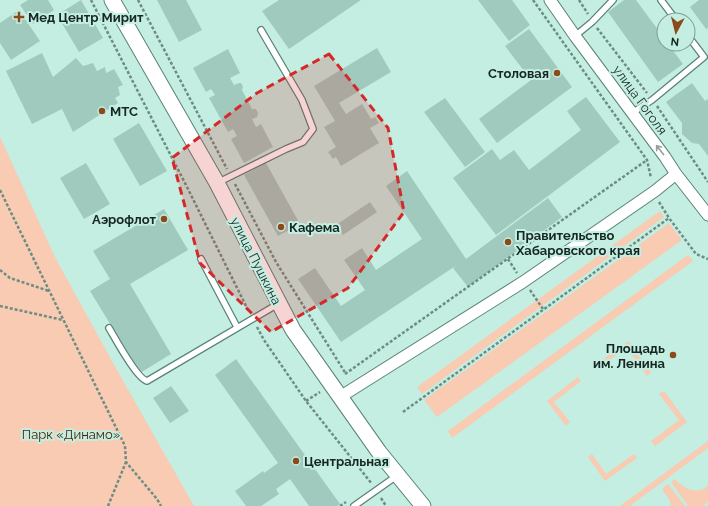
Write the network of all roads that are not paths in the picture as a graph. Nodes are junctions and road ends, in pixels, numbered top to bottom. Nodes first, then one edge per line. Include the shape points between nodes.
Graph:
1 (112, 0) edge
2 (550, 0) edge
3 (613, 0) edge
4 (661, 0) edge
5 (670, 12) edge
6 (261, 30) dead end
7 (575, 36) junction
8 (696, 46) edge
9 (632, 113) junction
10 (676, 174) junction
11 (217, 183) junction
12 (708, 215) edge
13 (201, 259) dead end
14 (278, 304) junction
15 (237, 327) junction
16 (109, 328) dead end
17 (340, 397) junction
18 (398, 475) junction
19 (354, 506) edge
20 (424, 506) edge

1 - 11 street, улица Пушкина
2 - 7 street, улица Гоголя
3 - 7 lane
4 - 5 lane
6 - 11 lane via 302,100 313,129 303,142
7 - 9 street, улица Гоголя
8 - 9 lane via 704,57 652,100
10 -> 9 street, улица Гоголя
10 - 12 street, улица Гоголя
10 - 17 street via 523,282
11 - 14 street, улица Пушкина
13 - 15 lane
14 - 15 lane
14 - 17 street, улица Пушкина via 292,330
15 - 16 lane via 147,381 138,374
17 - 18 street, улица Пушкина
18 - 19 lane
18 - 20 street, улица Пушкина

